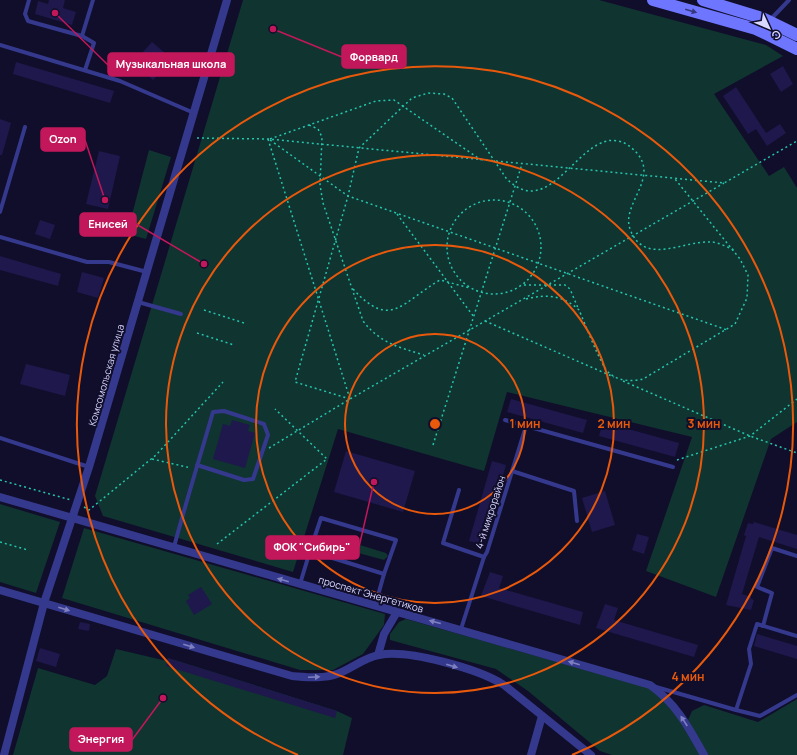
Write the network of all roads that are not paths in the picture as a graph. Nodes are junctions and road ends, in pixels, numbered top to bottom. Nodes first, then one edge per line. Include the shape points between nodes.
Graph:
1 (29, 0) edge
2 (93, 0) edge
3 (227, 0) edge
4 (653, 0) edge
5 (703, 0) edge
6 (789, 0) edge
7 (769, 21) junction
8 (797, 35) edge
9 (82, 36) junction
10 (0, 45) edge
11 (797, 49) edge
12 (85, 70) junction
13 (194, 113) junction
14 (25, 127) dead end
15 (0, 212) edge
16 (0, 238) edge
17 (147, 272) junction
18 (138, 302) junction
19 (181, 314) dead end
20 (505, 420) dead end
21 (526, 426) junction
22 (0, 438) edge
23 (197, 465) junction
24 (89, 467) junction
25 (673, 467) dead end
26 (512, 471) junction
27 (459, 490) dead end
28 (0, 497) edge
29 (73, 518) junction
30 (577, 521) dead end
31 (174, 547) junction
32 (310, 551) junction
33 (797, 556) edge
34 (484, 557) junction
35 (384, 574) junction
36 (300, 584) junction
37 (0, 590) edge
38 (44, 603) junction
39 (375, 606) junction
40 (397, 612) junction
41 (763, 626) junction
42 (461, 629) junction
43 (797, 636) edge
44 (378, 655) junction
45 (650, 685) junction
46 (797, 694) edge
47 (736, 710) junction
48 (542, 716) junction
49 (4, 755) edge
50 (531, 755) edge
51 (591, 755) edge
52 (704, 755) edge

1 - 9 lane via 26,14 28,21
2 - 9 lane
3 - 13 street, Комсомольская улица
4 -> 11 main road via 756,29
5 - 7 main road
6 - 7 lane
7 - 8 main road
9 - 12 lane via 94,43
10 - 12 lane
12 - 13 lane via 120,81
13 - 17 street, Комсомольская улица
14 - 15 lane
16 - 17 lane via 87,262 109,262
17 - 18 street, Комсомольская улица
18 - 19 lane
18 - 24 street, Комсомольская улица
20 - 21 lane
21 - 25 lane
21 - 26 lane, 4-й микрорайон
22 - 24 lane
23 - 23 lane via 213,412 224,411 264,424 268,435 253,479 244,480
23 - 31 lane
24 - 29 street, Комсомольская улица
26 - 30 lane, 4-й микрорайон via 574,491
26 - 34 lane, 4-й микрорайон
27 - 34 lane, 4-й микрорайон via 443,543
28 - 29 street, проспект Энергетиков
29 - 31 street, проспект Энергетиков
29 - 38 street, Комсомольская улица
36 -> 31 street, проспект Энергетиков
32 - 35 lane
32 - 35 lane via 321,518 396,540
32 - 36 lane
33 - 41 lane via 772,548 757,587 772,593
34 - 42 lane, 4-й микрорайон
35 - 39 lane
36 - 39 street, проспект Энергетиков
37 - 38 street
38 -> 44 street via 292,676 317,677 336,674
38 - 49 street, Комсомольская улица
39 - 40 street, проспект Энергетиков
42 -> 40 street, проспект Энергетиков
40 - 44 street via 384,634
41 - 43 lane
41 - 47 lane via 757,624 749,649 751,664
45 -> 42 street, проспект Энергетиков
44 -> 48 street via 401,654 423,658 493,678
45 - 47 lane
52 -> 45 street, проспект Энергетиков via 674,706
46 - 47 lane via 760,716
48 - 50 street
48 - 51 street

